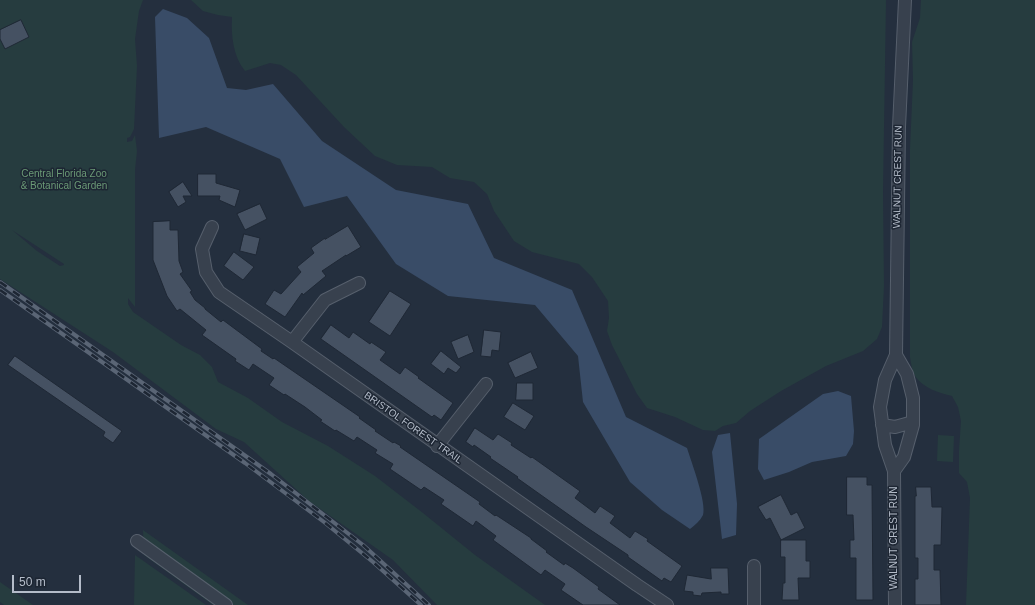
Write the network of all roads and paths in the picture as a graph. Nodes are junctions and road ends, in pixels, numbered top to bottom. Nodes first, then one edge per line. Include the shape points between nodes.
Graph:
1 (905, 0) edge
2 (212, 226) dead end
3 (359, 283) dead end
4 (292, 342) junction
5 (896, 355) junction
6 (486, 384) dead end
7 (913, 422) junction
8 (882, 424) junction
9 (437, 446) junction
10 (894, 471) junction
11 (137, 541) dead end
12 (754, 566) dead end
13 (226, 605) edge
14 (667, 605) edge
15 (754, 605) edge
16 (895, 605) edge

1 - 5 street, WALNUT CREST RUN via 899,127
2 - 4 street, BRISTOL FOREST TRAIL via 202,249 206,272 219,292
3 - 4 street via 325,300
4 - 9 street, BRISTOL FOREST TRAIL
5 - 7 street, WALNUT CREST RUN via 906,374 913,398
5 - 8 street, WALNUT CREST RUN via 885,380 880,407
6 - 9 street
7 - 8 street via 895,427
7 - 10 street, WALNUT CREST RUN via 904,457
8 - 10 street, WALNUT CREST RUN via 885,445
9 - 14 street, BRISTOL FOREST TRAIL
10 - 16 street, WALNUT CREST RUN
11 - 13 street
12 - 15 street

